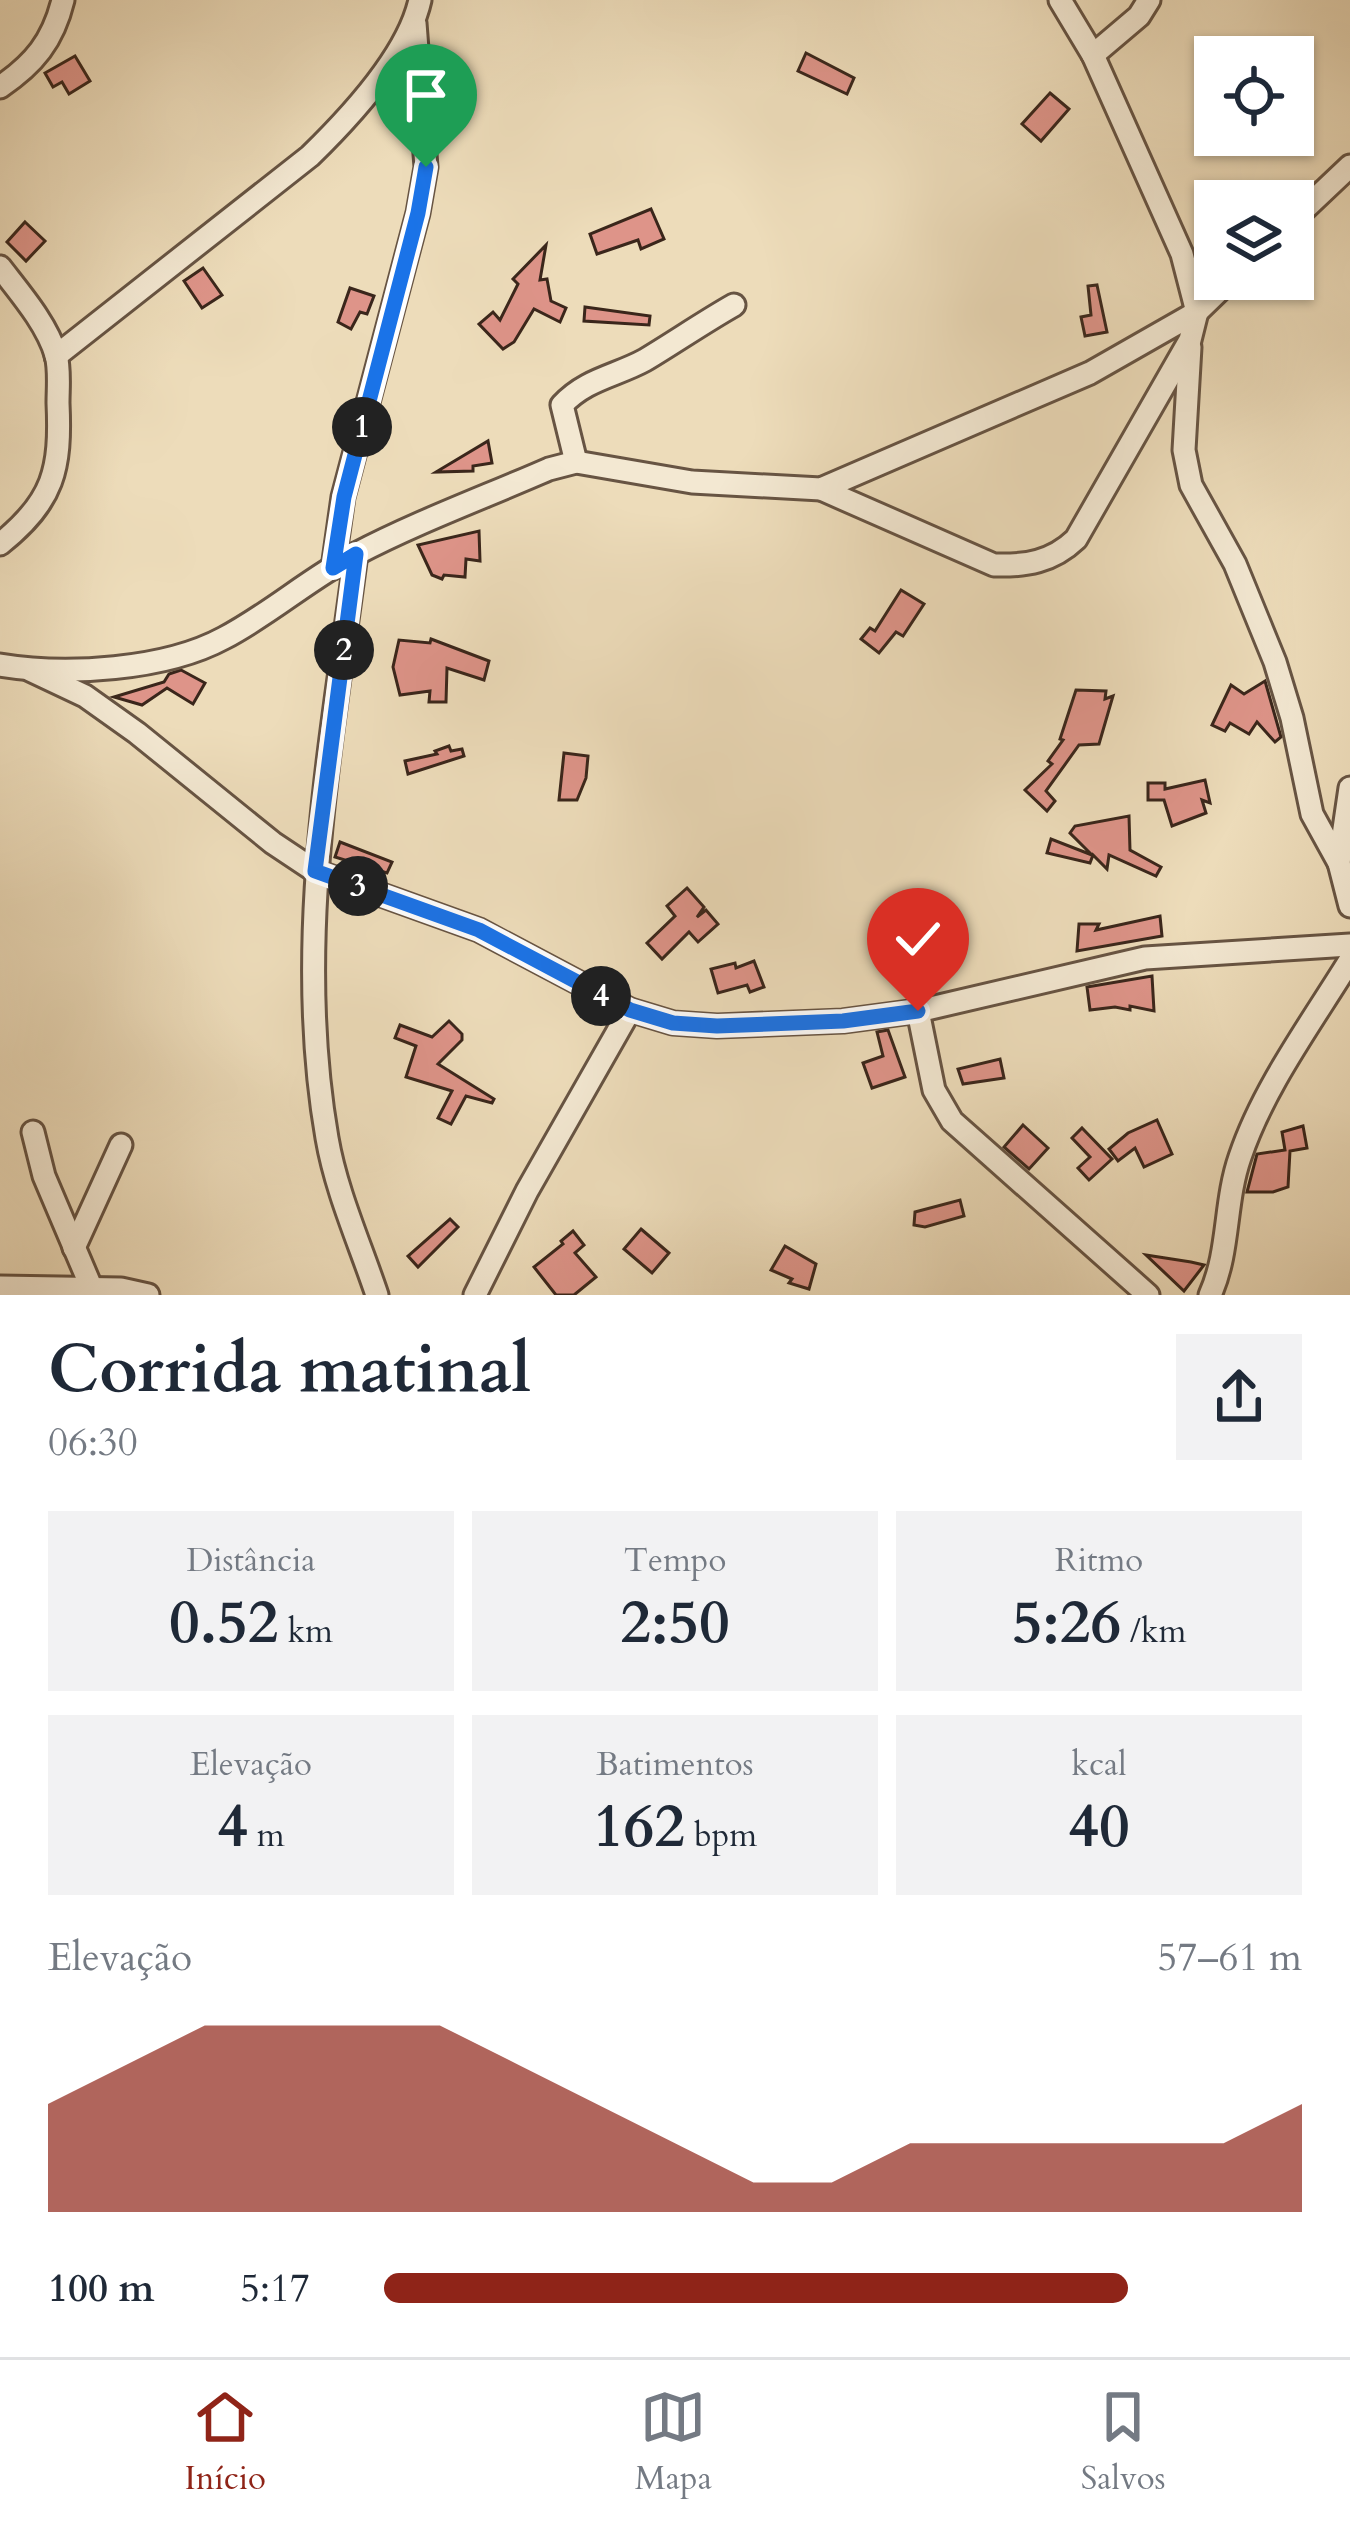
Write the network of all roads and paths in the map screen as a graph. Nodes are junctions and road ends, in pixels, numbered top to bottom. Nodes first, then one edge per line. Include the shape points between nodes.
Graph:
1 (63, 0) edge
2 (420, 0) edge
3 (1060, 0) edge
4 (1149, 0) edge
5 (415, 23) junction
6 (1094, 56) junction
7 (0, 87) edge
8 (1350, 166) edge
9 (1314, 200) edge
10 (0, 267) edge
11 (1209, 300) edge
12 (734, 305) dead end
13 (1197, 312) junction
14 (1190, 340) junction
15 (56, 356) junction
16 (576, 462) junction
17 (820, 489) junction
18 (0, 544) edge
19 (356, 554) junction
20 (333, 568) junction
21 (0, 665) edge
22 (30, 670) junction
23 (1350, 788) edge
24 (1339, 863) junction
25 (315, 871) junction
26 (1350, 906) edge
27 (1350, 945) edge
28 (1350, 959) edge
29 (630, 1010) junction
30 (918, 1011) junction
31 (34, 1132) dead end
32 (121, 1145) dead end
33 (92, 1203) junction
34 (56, 1205) junction
35 (74, 1248) junction
36 (0, 1287) edge
37 (92, 1288) junction
38 (148, 1295) edge
39 (377, 1295) edge
40 (475, 1295) edge
41 (1148, 1295) edge
42 (1210, 1295) edge

1 - 7 street via 38,57
2 - 5 street
3 - 6 street
4 - 6 street
5 - 15 street via 367,94 310,156
5 - 20 street via 426,167
6 - 13 street via 1182,254
8 - 9 street
10 - 15 street
11 - 13 street
12 - 16 street via 573,394 562,414
13 - 14 street
13 - 17 street via 1090,373
14 - 17 street via 1076,539 1046,560 994,565
14 - 24 street via 1184,450 1191,485 1275,662 1312,814
15 - 18 street via 55,476 32,514
16 - 17 street via 692,482
16 - 19 street
19 - 20 street
19 - 25 street
20 - 22 street via 223,640 139,665
21 - 22 street
22 - 25 street via 85,696
23 - 24 street
24 - 26 street
25 - 29 street via 479,930
25 - 39 street via 317,1064 327,1142
27 - 30 street via 1145,958
28 - 42 street via 1240,1155
29 - 30 street via 717,1026
29 - 40 street
30 - 41 street via 934,1090 952,1121
31 - 34 street
32 - 33 street
33 - 34 street
33 - 35 street
34 - 35 street
35 - 37 street
36 - 37 street
37 - 38 street

